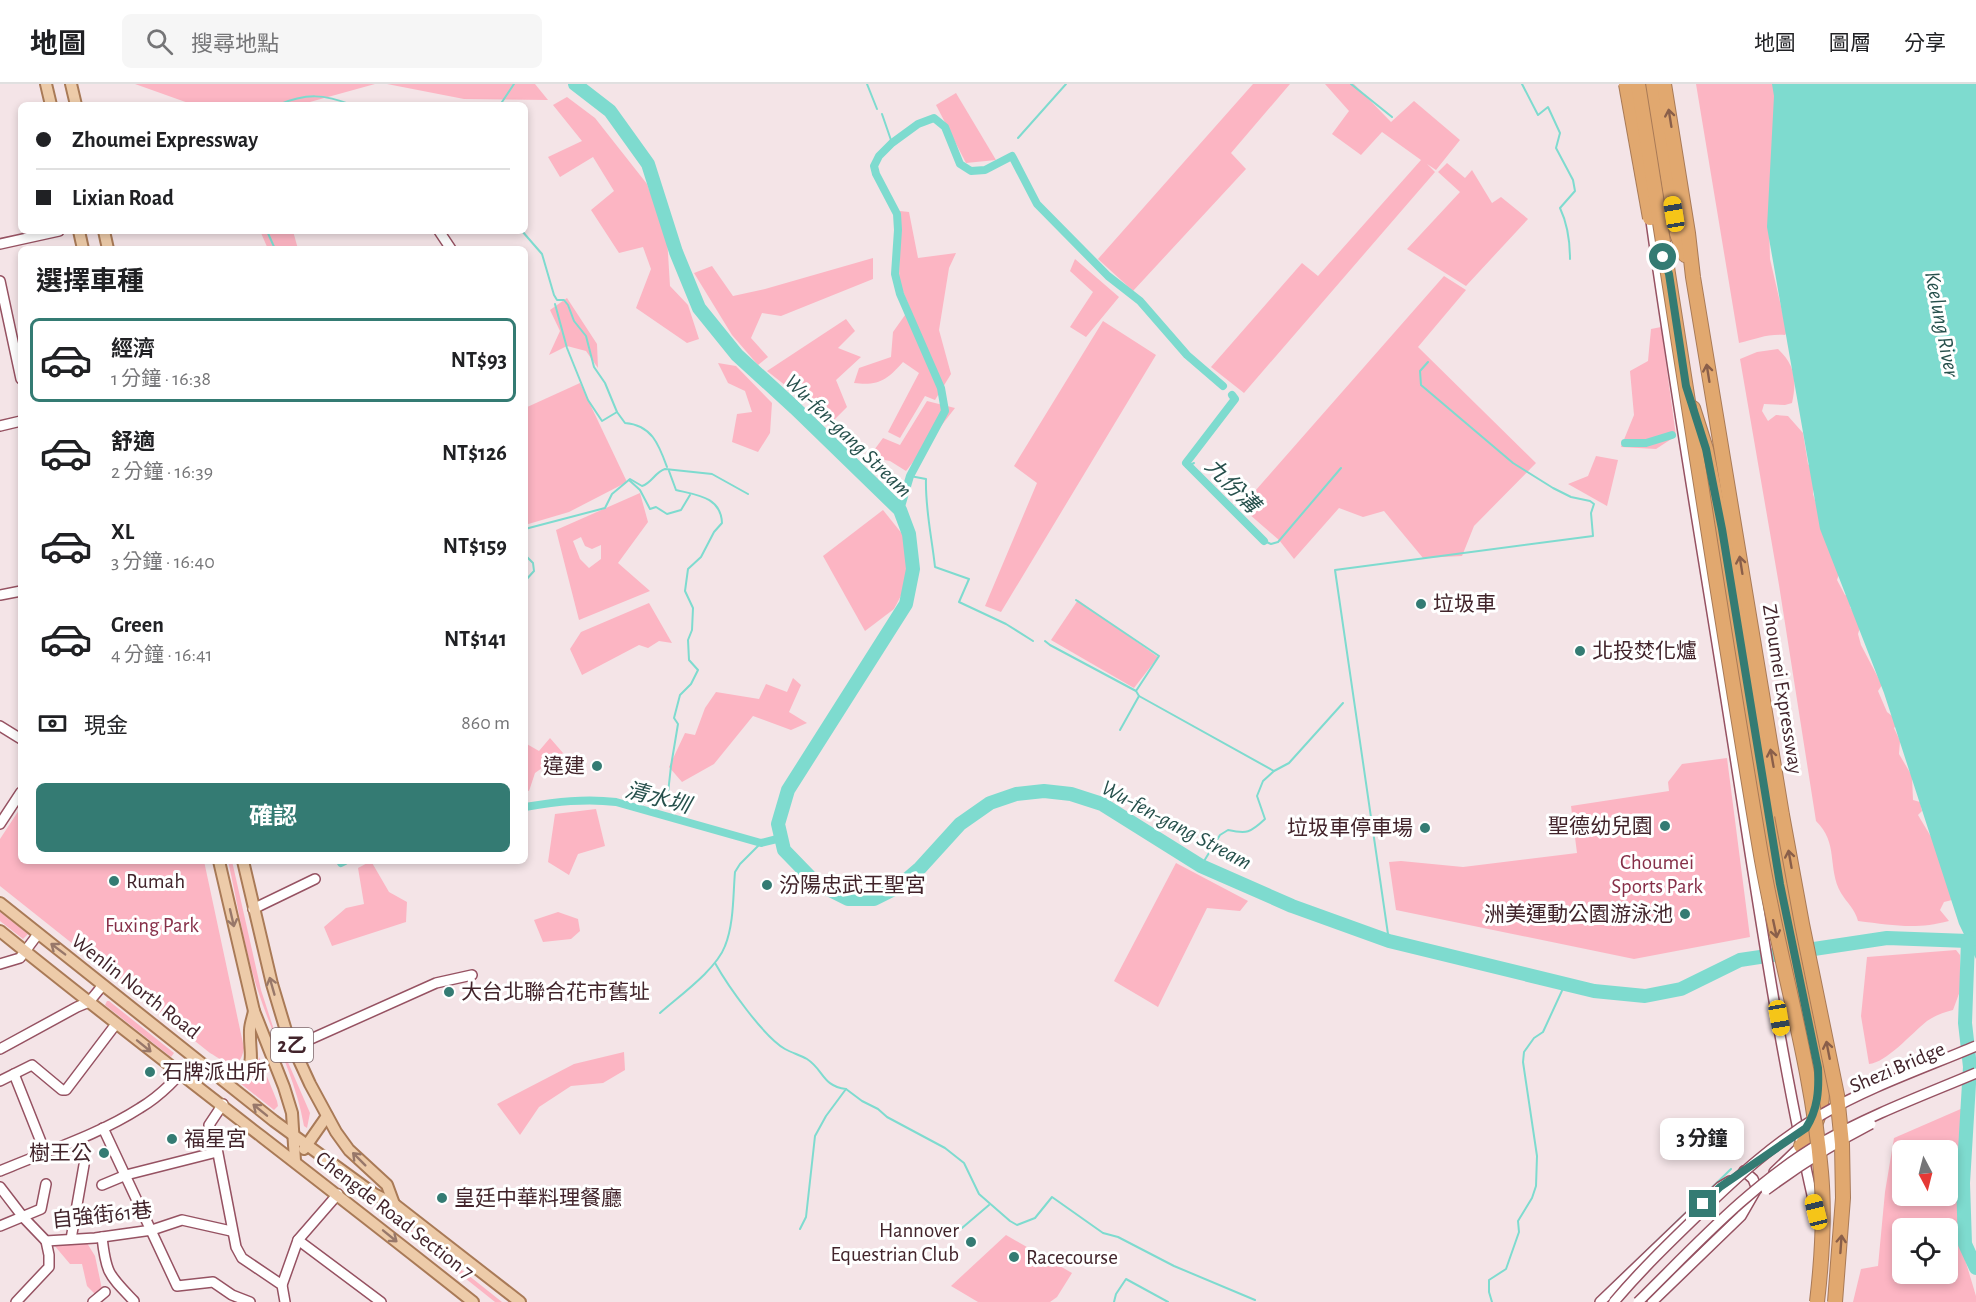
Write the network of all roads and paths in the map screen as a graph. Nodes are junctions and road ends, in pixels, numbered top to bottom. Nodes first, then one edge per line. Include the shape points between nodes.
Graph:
1 (46, 84) edge
2 (71, 84) edge
3 (1626, 84) edge
4 (1633, 84) edge
5 (1638, 84) edge
6 (1652, 84) edge
7 (1664, 84) edge
8 (50, 102) edge
9 (75, 102) edge
10 (45, 234) edge
11 (0, 244) edge
12 (1669, 274) junction
13 (1693, 277) junction
14 (0, 281) edge
15 (18, 365) edge
16 (1686, 386) junction
17 (1715, 417) junction
18 (18, 422) edge
19 (0, 426) edge
20 (1722, 529) junction
21 (18, 592) edge
22 (0, 595) edge
23 (0, 726) edge
24 (18, 737) edge
25 (18, 797) edge
26 (0, 824) edge
27 (220, 864) edge
28 (244, 864) edge
29 (315, 879) dead end
30 (0, 903) edge
31 (253, 909) junction
32 (0, 931) edge
33 (38, 934) junction
34 (25, 951) junction
35 (0, 964) edge
36 (472, 975) dead end
37 (103, 985) junction
38 (89, 1002) junction
39 (254, 1011) junction
40 (116, 1024) junction
41 (1976, 1046) edge
42 (293, 1047) junction
43 (0, 1048) edge
44 (1976, 1053) edge
45 (195, 1058) junction
46 (1976, 1073) edge
47 (14, 1074) junction
48 (180, 1074) junction
49 (222, 1079) junction
50 (1976, 1080) edge
51 (0, 1081) edge
52 (223, 1104) junction
53 (327, 1116) junction
54 (103, 1128) junction
55 (294, 1135) junction
56 (1800, 1140) junction
57 (307, 1145) junction
58 (45, 1152) junction
59 (217, 1152) junction
60 (295, 1161) junction
61 (84, 1165) dead end
62 (0, 1171) edge
63 (1744, 1171) junction
64 (126, 1175) junction
65 (46, 1184) dead end
66 (102, 1185) dead end
67 (0, 1187) edge
68 (1757, 1189) junction
69 (338, 1194) junction
70 (394, 1204) junction
71 (1816, 1212) junction
72 (23, 1217) junction
73 (0, 1226) edge
74 (152, 1230) junction
75 (231, 1231) junction
76 (102, 1237) junction
77 (71, 1239) junction
78 (298, 1240) junction
79 (46, 1241) junction
80 (282, 1285) junction
81 (105, 1292) dead end
82 (134, 1301) edge
83 (16, 1302) edge
84 (93, 1302) edge
85 (250, 1302) edge
86 (285, 1302) edge
87 (381, 1302) edge
88 (473, 1302) edge
89 (520, 1302) edge
90 (1600, 1302) edge
91 (1615, 1302) edge
92 (1638, 1302) edge
93 (1646, 1302) edge
94 (1652, 1302) edge
95 (1810, 1302) edge
96 (1818, 1302) edge
97 (1836, 1302) edge

1 - 8 main road
2 - 9 main road
3 - 12 highway, bridge via 1651,223
4 - 56 street via 1665,324
5 - 12 highway, bridge
6 - 13 highway via 1677,234
13 -> 7 highway, Zhoumei Expressway
10 - 11 street
12 - 16 highway, bridge
17 -> 13 highway, Zhoumei Expressway
14 - 15 street
16 - 20 highway, bridge via 1706,449
16 -> 96 highway, bridge via 1763,868 1816,1130 1822,1220
17 - 20 highway
97 -> 17 highway, Zhoumei Expressway, bridge via 1843,1198 1837,1095 1802,924
18 - 19 street
20 - 56 highway via 1780,884 1818,1068 1814,1113
21 - 22 street
23 - 24 street
25 - 26 street
27 -> 39 main road, 2乙
28 - 31 main road, 2乙
29 - 31 street
30 - 33 main road, Wenlin North Road
42 -> 31 main road, 2乙
32 - 34 main road, Wenlin North Road
33 - 34 street
37 -> 33 main road, Wenlin North Road
34 - 35 street via 20,958
34 - 38 main road, Wenlin North Road
36 - 42 street via 436,983
37 - 38 street
37 - 45 main road, Wenlin North Road
38 - 40 main road, Wenlin North Road
38 - 43 street
39 - 49 main road via 251,1063 237,1075
39 - 55 main road, Chengde Road Section 7 / 2乙 via 284,1087
40 - 47 street via 66,1090 32,1065
40 -> 48 main road, Wenlin North Road
41 - 91 street, bridge via 1822,1114 1781,1140 1737,1176 1643,1268
42 - 53 main road, 2乙
44 - 91 street, Shezi Bridge, bridge via 1859,1102 1785,1145 1741,1180
45 - 48 street
45 - 49 main road, Wenlin North Road
46 - 92 street, Shezi Bridge, bridge via 1855,1125 1779,1172 1732,1211
47 - 51 street
47 - 58 street
48 - 52 main road, Wenlin North Road
48 - 54 street via 140,1108
55 -> 49 main road, Wenlin North Road
50 - 93 street, bridge via 1849,1135 1801,1164 1727,1223
52 - 59 street via 209,1125
52 - 60 main road, Wenlin North Road
53 - 57 main road
70 -> 53 main road, 2乙 via 387,1185 349,1150
54 - 58 street
54 - 64 street
55 - 57 main road, Wenlin North Road
55 - 60 main road, Chengde Road Section 7 / 2乙
56 - 63 street
56 - 68 street
56 - 71 street
57 - 60 main road
57 - 70 main road, Wenlin North Road
58 - 62 street
59 - 64 street
59 - 75 street
60 - 69 main road, Chengde Road Section 7
61 - 77 street
63 - 68 street
63 - 90 street via 1720,1187
64 - 66 street
64 - 74 street
65 - 72 street via 41,1209
67 - 72 street, 自強街61巷
68 - 94 street via 1741,1216
69 - 78 street
69 -> 88 main road, Chengde Road Section 7
70 - 89 main road, Chengde Road Section 7 / 2乙
71 - 95 street via 1815,1275
71 - 96 street via 1826,1266
72 - 73 street
72 - 79 street, 自強街61巷
74 - 75 street, 自強街61巷 via 182,1220
74 - 76 street, 自強街61巷
74 - 85 street via 177,1286 213,1282
75 - 80 street via 242,1258
76 - 77 street, 自強街61巷
76 - 82 street via 109,1275
77 - 79 street, 自強街61巷
78 - 80 street
78 - 87 street
79 - 83 street via 49,1268
80 - 86 street
81 - 84 street

